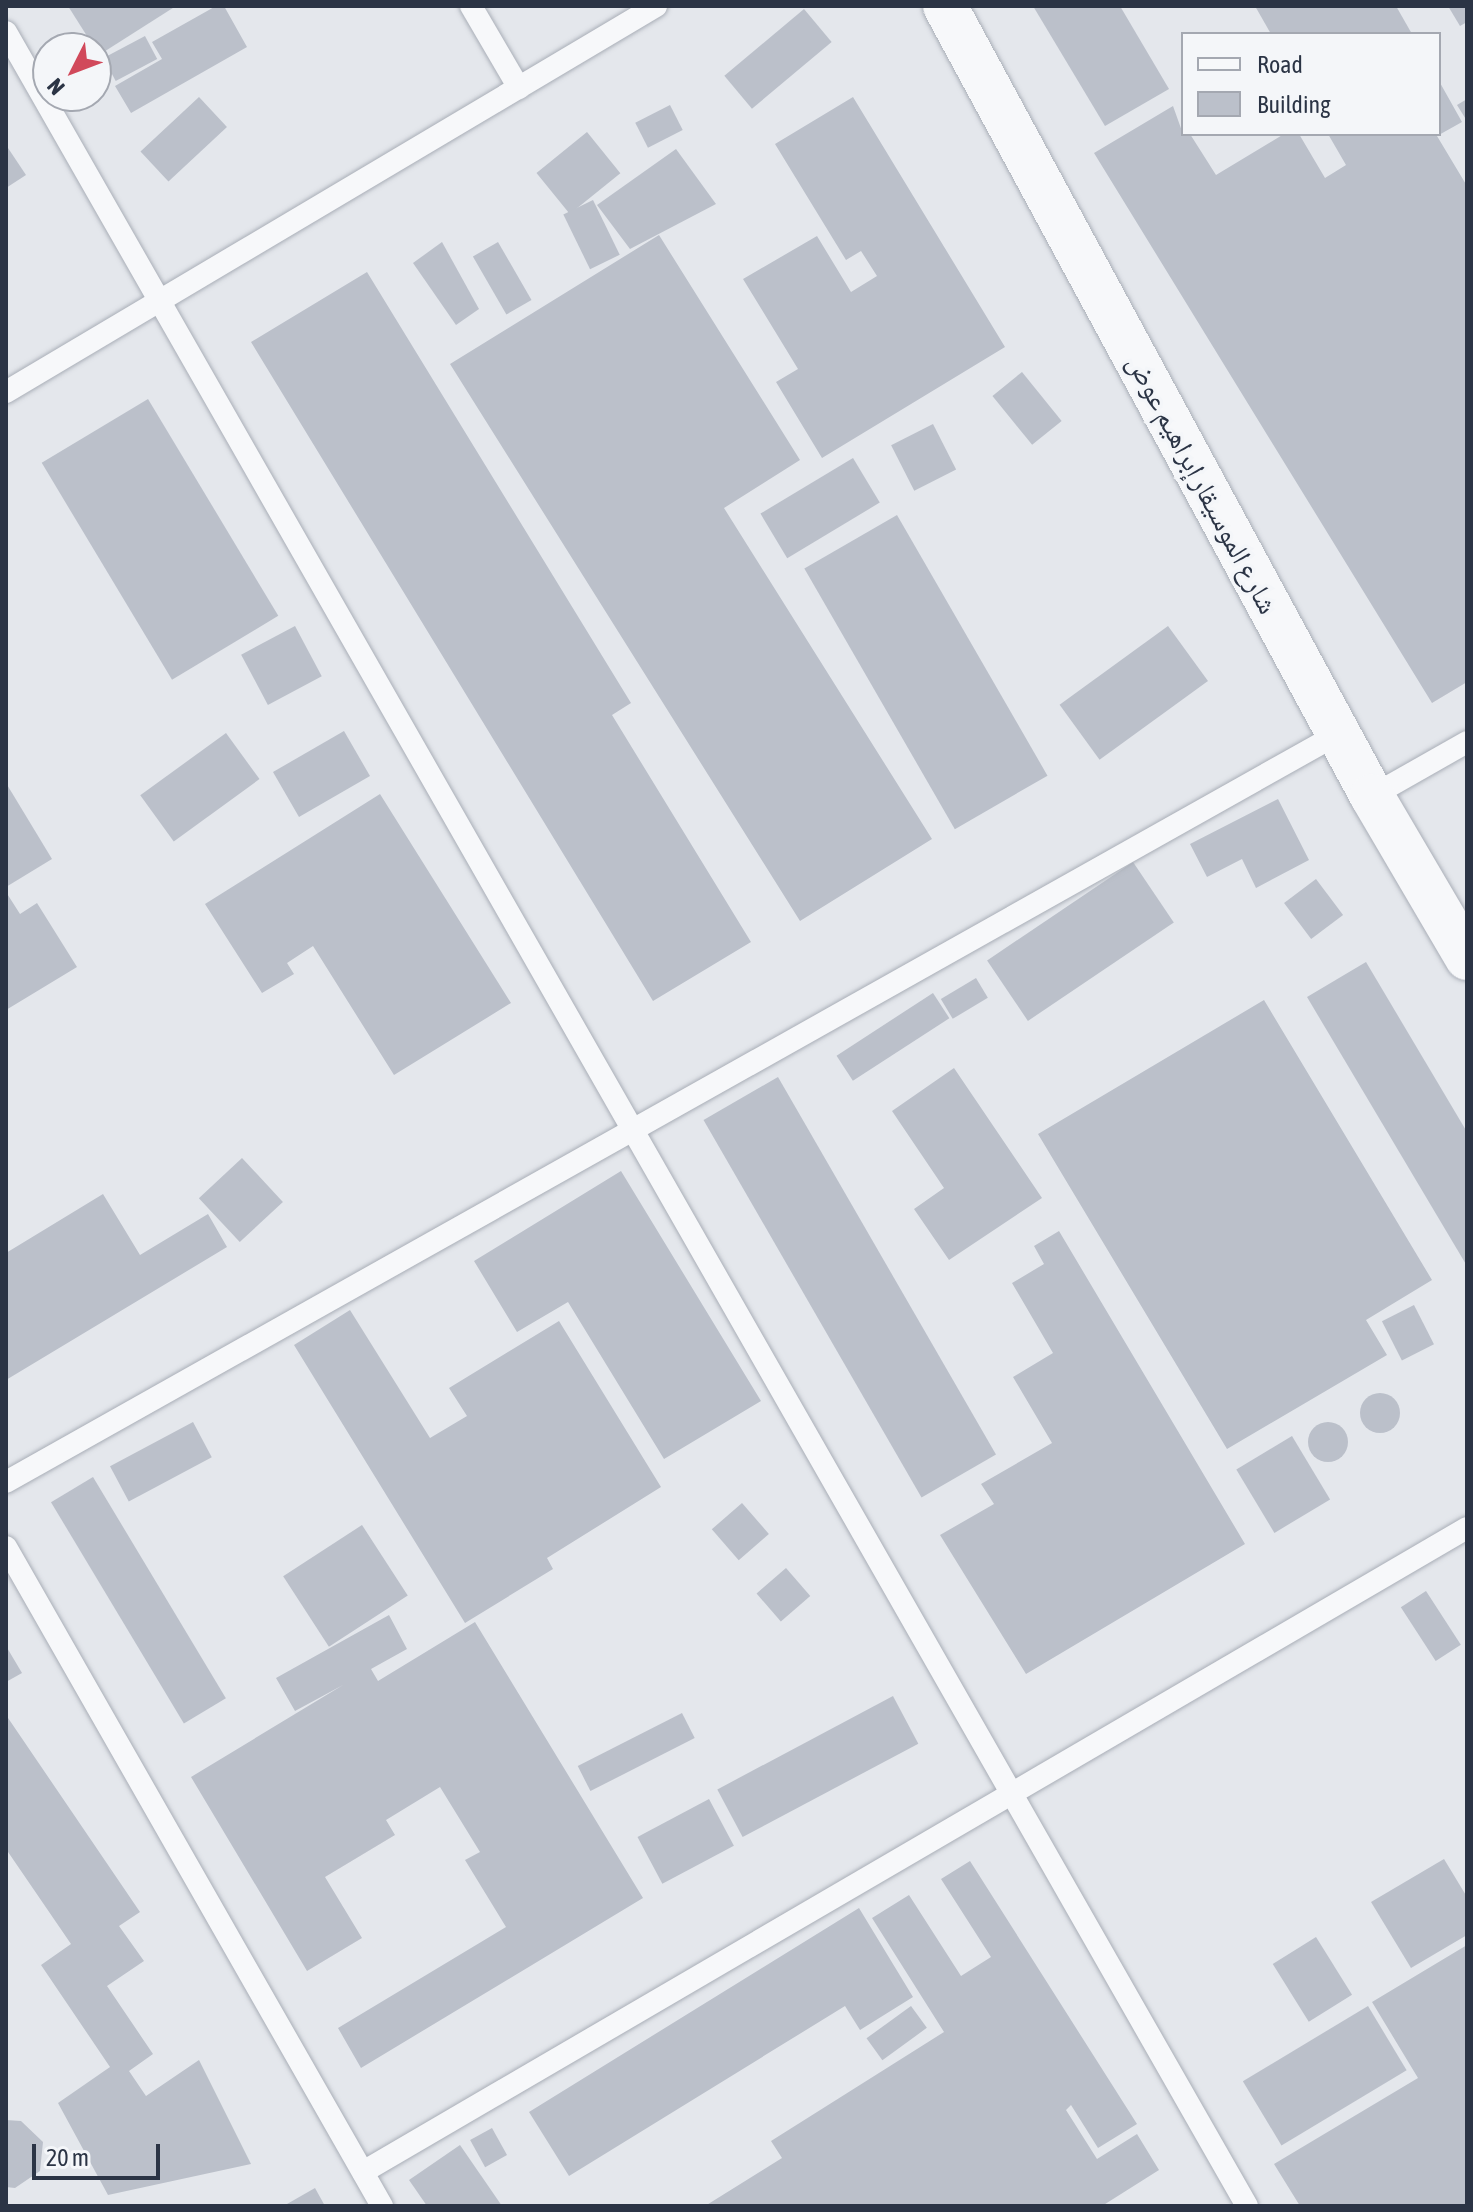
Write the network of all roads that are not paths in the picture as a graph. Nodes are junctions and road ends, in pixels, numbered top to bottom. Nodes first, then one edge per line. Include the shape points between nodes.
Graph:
1 (471, 6) edge
2 (656, 6) edge
3 (945, 6) edge
4 (6, 32) edge
5 (519, 88) junction
6 (160, 301) junction
7 (6, 392) edge
8 (1338, 734) junction
9 (1467, 742) edge
10 (1372, 796) junction
11 (1467, 958) edge
12 (633, 1131) junction
13 (6, 1482) edge
14 (1467, 1528) edge
15 (6, 1547) edge
16 (1012, 1796) junction
17 (363, 2172) junction
18 (382, 2206) edge
19 (1247, 2206) edge

1 - 5 lane
2 - 5 lane
3 - 8 street, شارع الموسيقار إبراهيم عوض
4 - 6 lane
5 - 6 lane
6 - 7 lane
6 - 12 lane
8 - 10 street, شارع الموسيقار إبراهيم عوض
8 - 12 lane
9 - 10 lane
10 - 11 street, شارع الموسيقار إبراهيم عوض
12 - 13 lane
12 - 16 lane
14 - 16 lane
15 - 17 lane
16 - 17 lane
16 - 19 lane
17 - 18 lane

